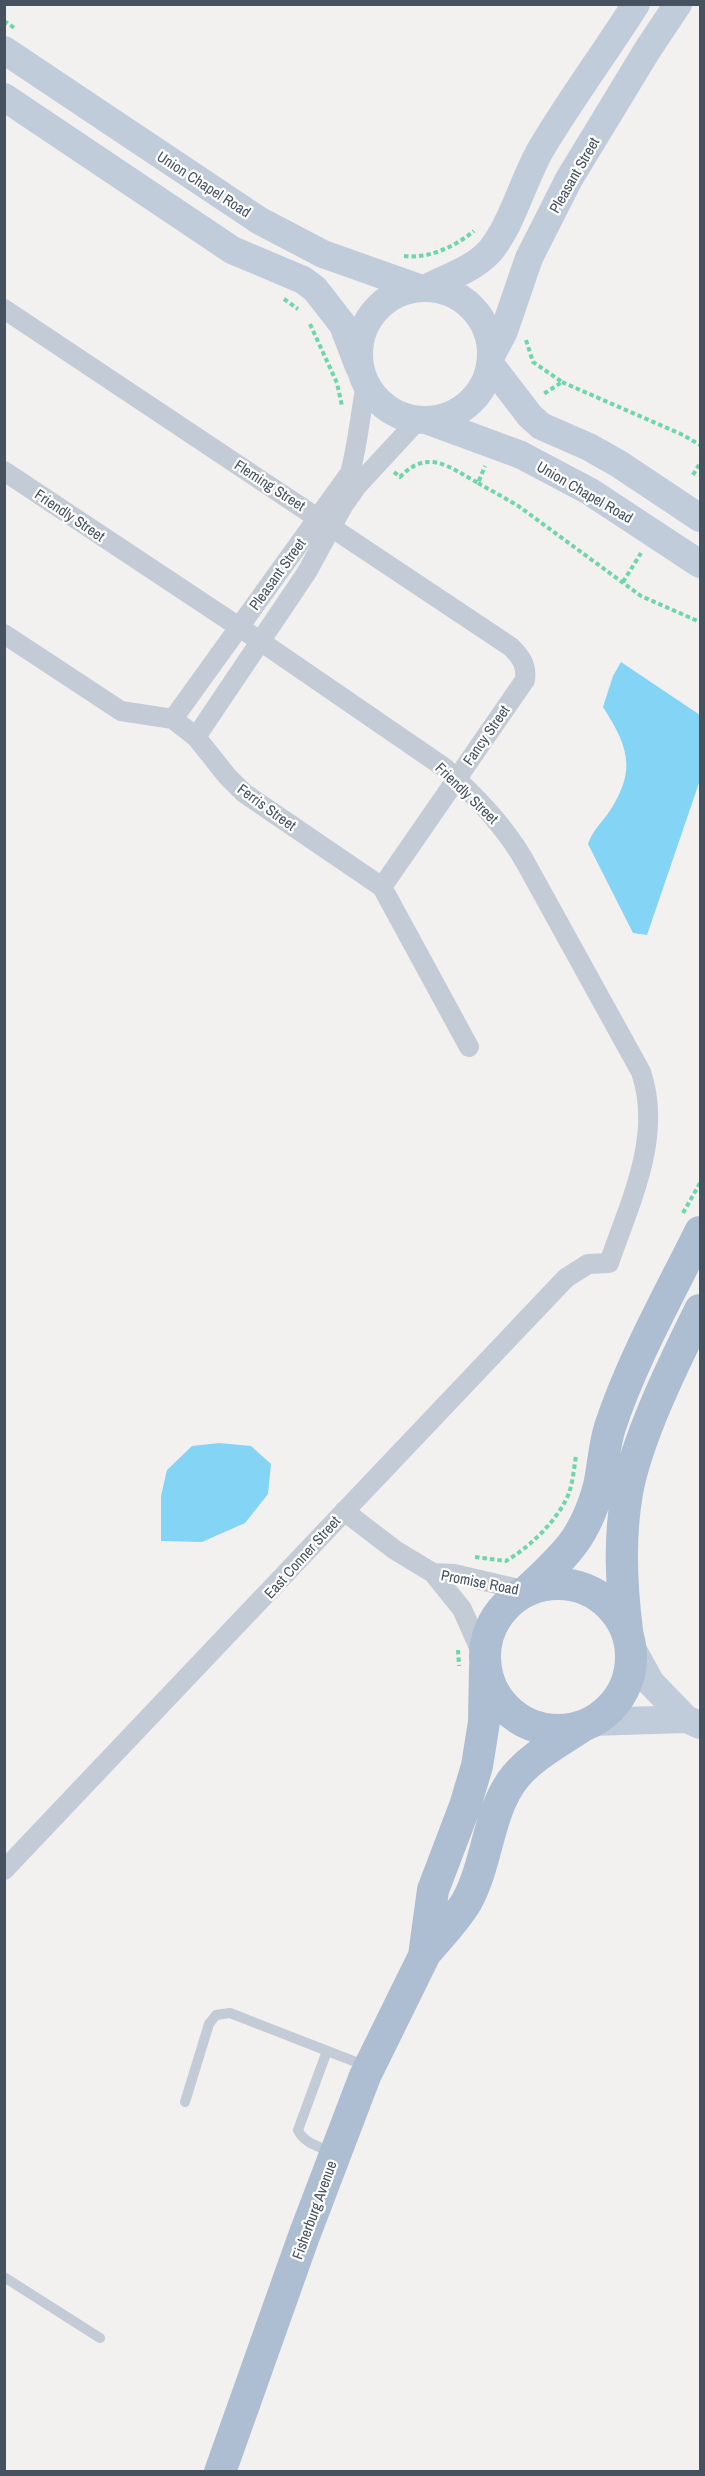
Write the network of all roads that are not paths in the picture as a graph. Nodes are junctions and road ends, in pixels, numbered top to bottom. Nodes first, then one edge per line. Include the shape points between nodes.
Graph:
1 (636, 4) edge
2 (678, 4) edge
3 (14, 42) edge
4 (4, 97) edge
5 (423, 288) junction
6 (4, 309) edge
7 (491, 360) junction
8 (362, 376) junction
9 (424, 421) junction
10 (4, 471) edge
11 (700, 518) edge
12 (325, 522) junction
13 (700, 564) edge
14 (239, 627) junction
15 (4, 634) edge
16 (260, 641) junction
17 (526, 671) joint
18 (173, 719) junction
19 (196, 737) junction
20 (456, 779) junction
21 (382, 887) junction
22 (469, 1047) dead end
23 (700, 1232) edge
24 (609, 1263) joint
25 (700, 1310) edge
26 (344, 1511) junction
27 (433, 1573) junction
28 (527, 1590) junction
29 (629, 1639) junction
30 (476, 1666) junction
31 (693, 1722) edge
32 (588, 1723) junction
33 (4, 1870) edge
34 (424, 1956) junction
35 (327, 2051) junction
36 (369, 2067) junction
37 (185, 2102) dead end
38 (335, 2153) junction
39 (4, 2277) edge
40 (100, 2338) dead end
41 (220, 2472) edge

1 - 5 main road via 541,150 489,253
2 - 7 main road, Pleasant Street via 565,188 530,258
3 - 5 main road, Union Chapel Road via 260,221 322,254
4 - 8 main road via 232,250 303,280 315,289 343,325
5 - 7 main road via 444,291 473,309 489,339
5 - 8 main road via 401,292 372,314 358,349
6 - 12 street, Fleming Street
7 - 9 main road via 485,381 469,403 447,417
7 - 11 main road via 530,417 541,426 619,464
8 - 9 main road via 375,399 387,409
8 - 12 street, Pleasant Street via 356,450 350,473
9 - 12 street, Pleasant Street
9 - 13 main road, Union Chapel Road via 521,455 589,490
10 - 14 street, Friendly Street
12 - 14 street, Pleasant Street
12 - 16 street, Pleasant Street via 308,572
12 - 17 street, Fleming Street via 511,647 524,662
14 - 16 street, Friendly Street
14 - 18 street, Pleasant Street
15 - 18 street, Ferris Street via 121,711
16 - 19 street, Pleasant Street
16 - 20 street, Friendly Street
17 - 20 street, Fancy Street via 525,680
18 - 19 street, Ferris Street
19 - 21 street, Ferris Street via 244,793
20 - 21 street, Fancy Street
20 - 24 street, Friendly Street via 510,837 647,1088 648,1142
21 - 22 street, Ferris Street
23 - 28 main road via 610,1428 599,1485 583,1531 569,1551
24 - 26 street, East Conner Street via 588,1264 566,1278
25 - 29 main road via 654,1413 628,1490 621,1565
26 - 27 street, Promise Road
26 - 33 street, East Conner Street
27 - 28 street, Promise Road
27 - 30 street, Promise Road via 462,1609
28 - 29 main road via 562,1584 587,1590 609,1604
28 - 30 main road via 500,1612
29 - 31 main road via 651,1683
29 - 32 main road via 631,1663 627,1681 606,1711
30 - 32 main road via 515,1716 556,1730
30 - 34 main road, Fisherburg Avenue via 484,1722 477,1766 433,1890
31 - 32 main road
32 - 34 main road, Fisherburg Avenue via 524,1766 507,1787 467,1901
34 - 36 main road, Fisherburg Avenue
35 - 36 lane
35 - 37 lane via 230,2013 216,2015 209,2024
35 - 38 lane via 298,2130 308,2142
36 - 38 main road, Fisherburg Avenue
38 - 41 main road, Fisherburg Avenue
39 - 40 lane

